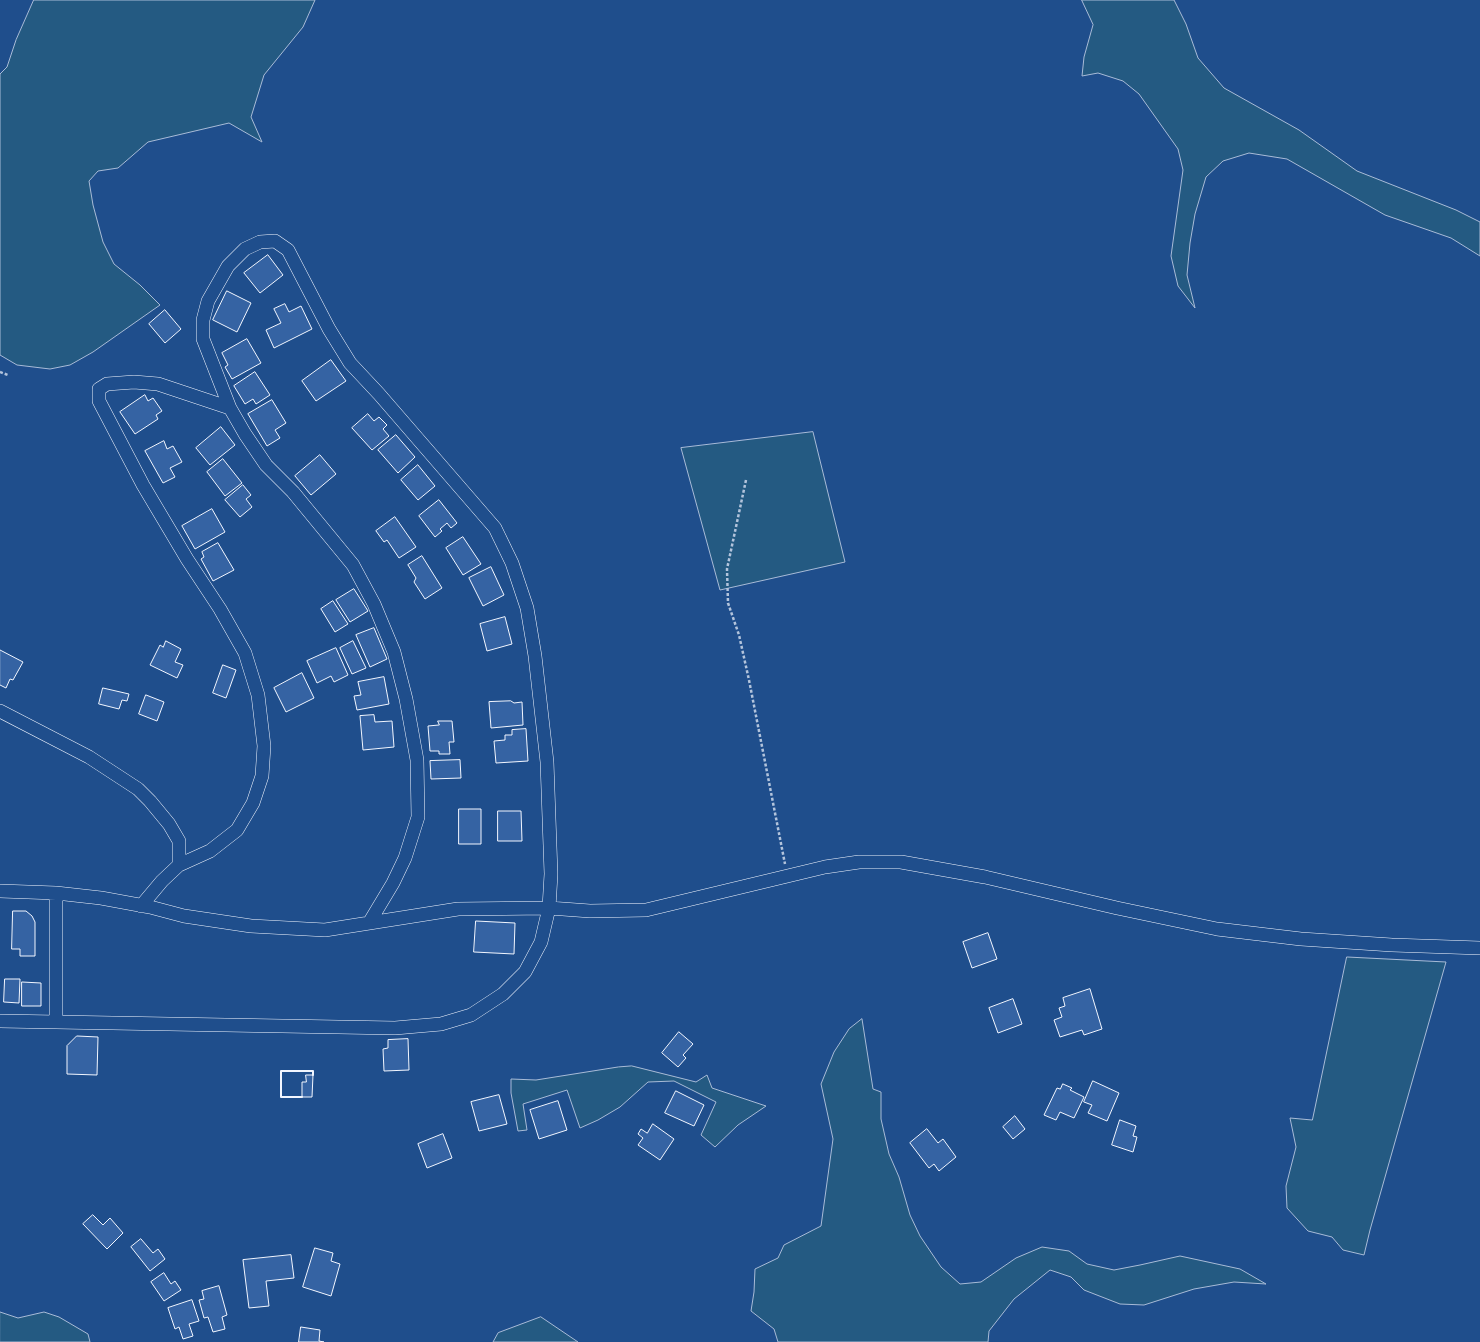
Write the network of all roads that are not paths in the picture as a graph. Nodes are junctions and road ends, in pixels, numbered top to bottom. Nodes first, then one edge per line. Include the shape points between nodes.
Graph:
1 (230, 408) junction
2 (0, 711) edge
3 (179, 866) junction
4 (0, 891) edge
5 (56, 894) junction
6 (141, 906) junction
7 (549, 908) junction
8 (369, 923) junction
9 (1480, 948) edge
10 (0, 1021) edge
11 (56, 1022) junction

1 - 3 street via 158,384 107,384 99,389 99,401 143,485 245,653 258,695 264,746 262,776 253,803 237,830 210,850
1 - 7 street via 203,340 203,320 208,301 228,266 245,249 260,242 275,241 288,250 329,329 350,363 495,528 512,563 527,608 547,762 551,874
1 - 8 street via 266,465 293,492 353,565 374,604 394,652 417,760 418,817 406,858
2 - 3 street via 89,757 138,790 169,824 179,841
3 - 6 street
4 - 5 street
5 - 6 street via 101,898
5 - 11 street
6 - 8 street via 184,916 266,927 325,930
7 - 8 street via 458,909
7 - 9 street via 590,911 646,910 825,867 859,862 901,862 985,877 1217,929 1301,939
7 - 11 street via 541,942 525,972 490,1004 471,1015 441,1024 395,1028
10 - 11 street

